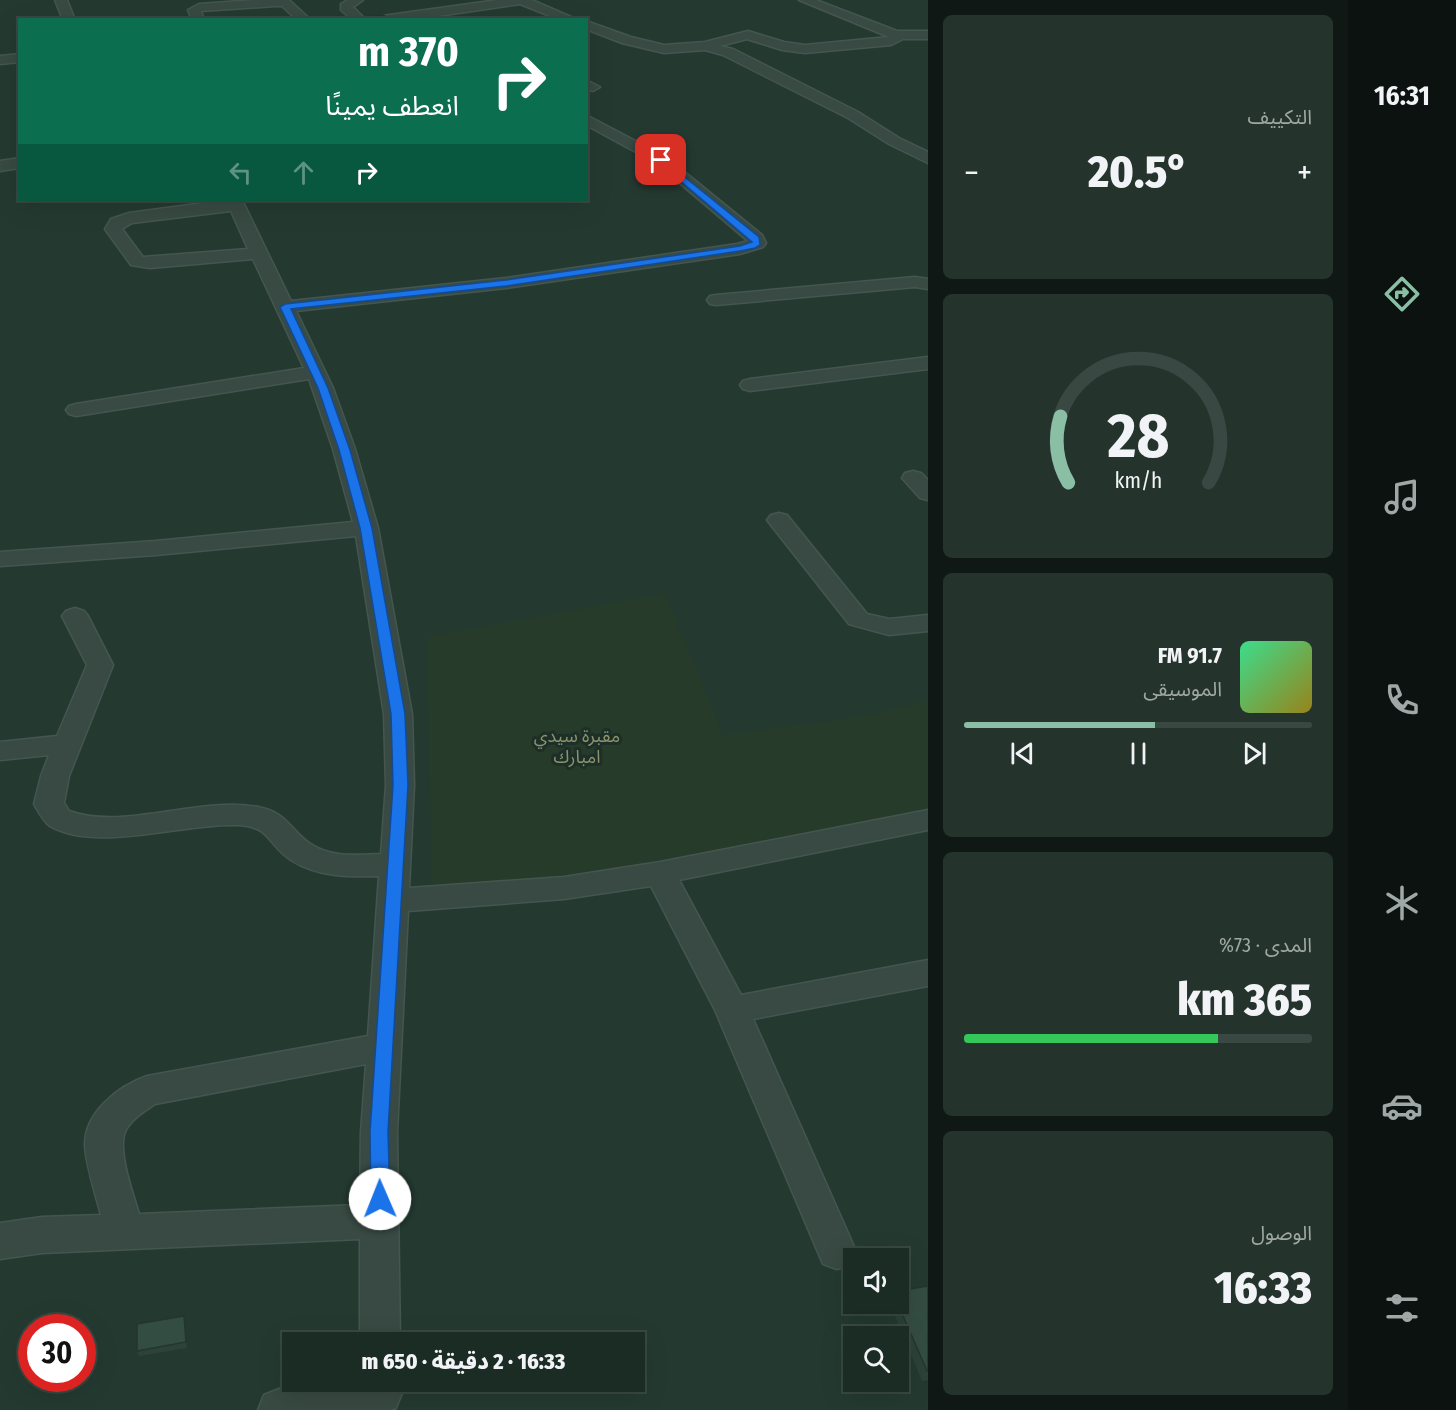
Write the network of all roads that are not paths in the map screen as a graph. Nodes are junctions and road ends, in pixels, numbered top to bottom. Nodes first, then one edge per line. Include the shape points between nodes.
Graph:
1 (61, 0) edge
2 (357, 0) edge
3 (522, 0) edge
4 (805, 0) edge
5 (68, 18) edge
6 (197, 18) edge
7 (303, 18) edge
8 (358, 18) edge
9 (396, 18) edge
10 (568, 18) edge
11 (588, 26) edge
12 (608, 33) junction
13 (895, 35) junction
14 (928, 35) edge
15 (588, 37) edge
16 (705, 46) junction
17 (18, 58) edge
18 (0, 60) edge
19 (588, 120) edge
20 (928, 158) edge
21 (18, 163) edge
22 (0, 166) edge
23 (235, 202) edge
24 (259, 253) junction
25 (928, 284) edge
26 (716, 300) dead end
27 (285, 307) junction
28 (928, 363) edge
29 (315, 372) junction
30 (750, 385) dead end
31 (76, 410) dead end
32 (779, 520) dead end
33 (366, 528) junction
34 (0, 559) edge
35 (75, 616) dead end
36 (928, 623) edge
37 (67, 744) junction
38 (0, 751) edge
39 (928, 820) edge
40 (397, 864) junction
41 (660, 873) junction
42 (393, 901) junction
43 (928, 974) edge
44 (732, 1010) junction
45 (384, 1047) junction
46 (380, 1221) junction
47 (124, 1232) junction
48 (0, 1241) edge
49 (837, 1251) dead end
50 (380, 1332) edge
51 (381, 1395) edge
52 (279, 1410) edge

1 - 5 street
2 - 8 street via 345,8
3 - 9 street
3 - 10 street
4 - 13 street
6 - 7 street via 194,10 199,8 275,2 285,3
11 - 12 street
12 - 15 street
12 - 16 street via 664,49
13 - 14 street
13 - 16 street via 897,38 891,41 805,49 748,35
16 - 20 street via 728,52 779,76
17 - 18 street
19 - 27 street via 661,160 757,243 740,249 506,283
21 - 22 street
23 - 24 street
23 - 24 street via 129,219 113,229 137,261
24 - 27 street
25 - 26 street
27 - 29 street
28 - 30 street
29 - 31 street
29 - 33 street via 344,450
32 - 36 street via 858,619 889,627
33 - 34 street
33 - 40 street via 398,714
35 - 37 street via 100,665
37 - 38 street
37 - 40 street via 49,804 59,818 85,825 234,814 261,817 315,860 346,866
39 - 41 street
40 - 42 street
41 - 42 street via 564,888
41 - 44 street
42 - 45 street
43 - 44 street
44 - 49 street
45 - 46 street via 379,1132
45 - 47 street via 147,1091 123,1107 110,1123 103,1144
46 - 47 street
46 - 50 street
47 - 48 street
51 - 52 street

